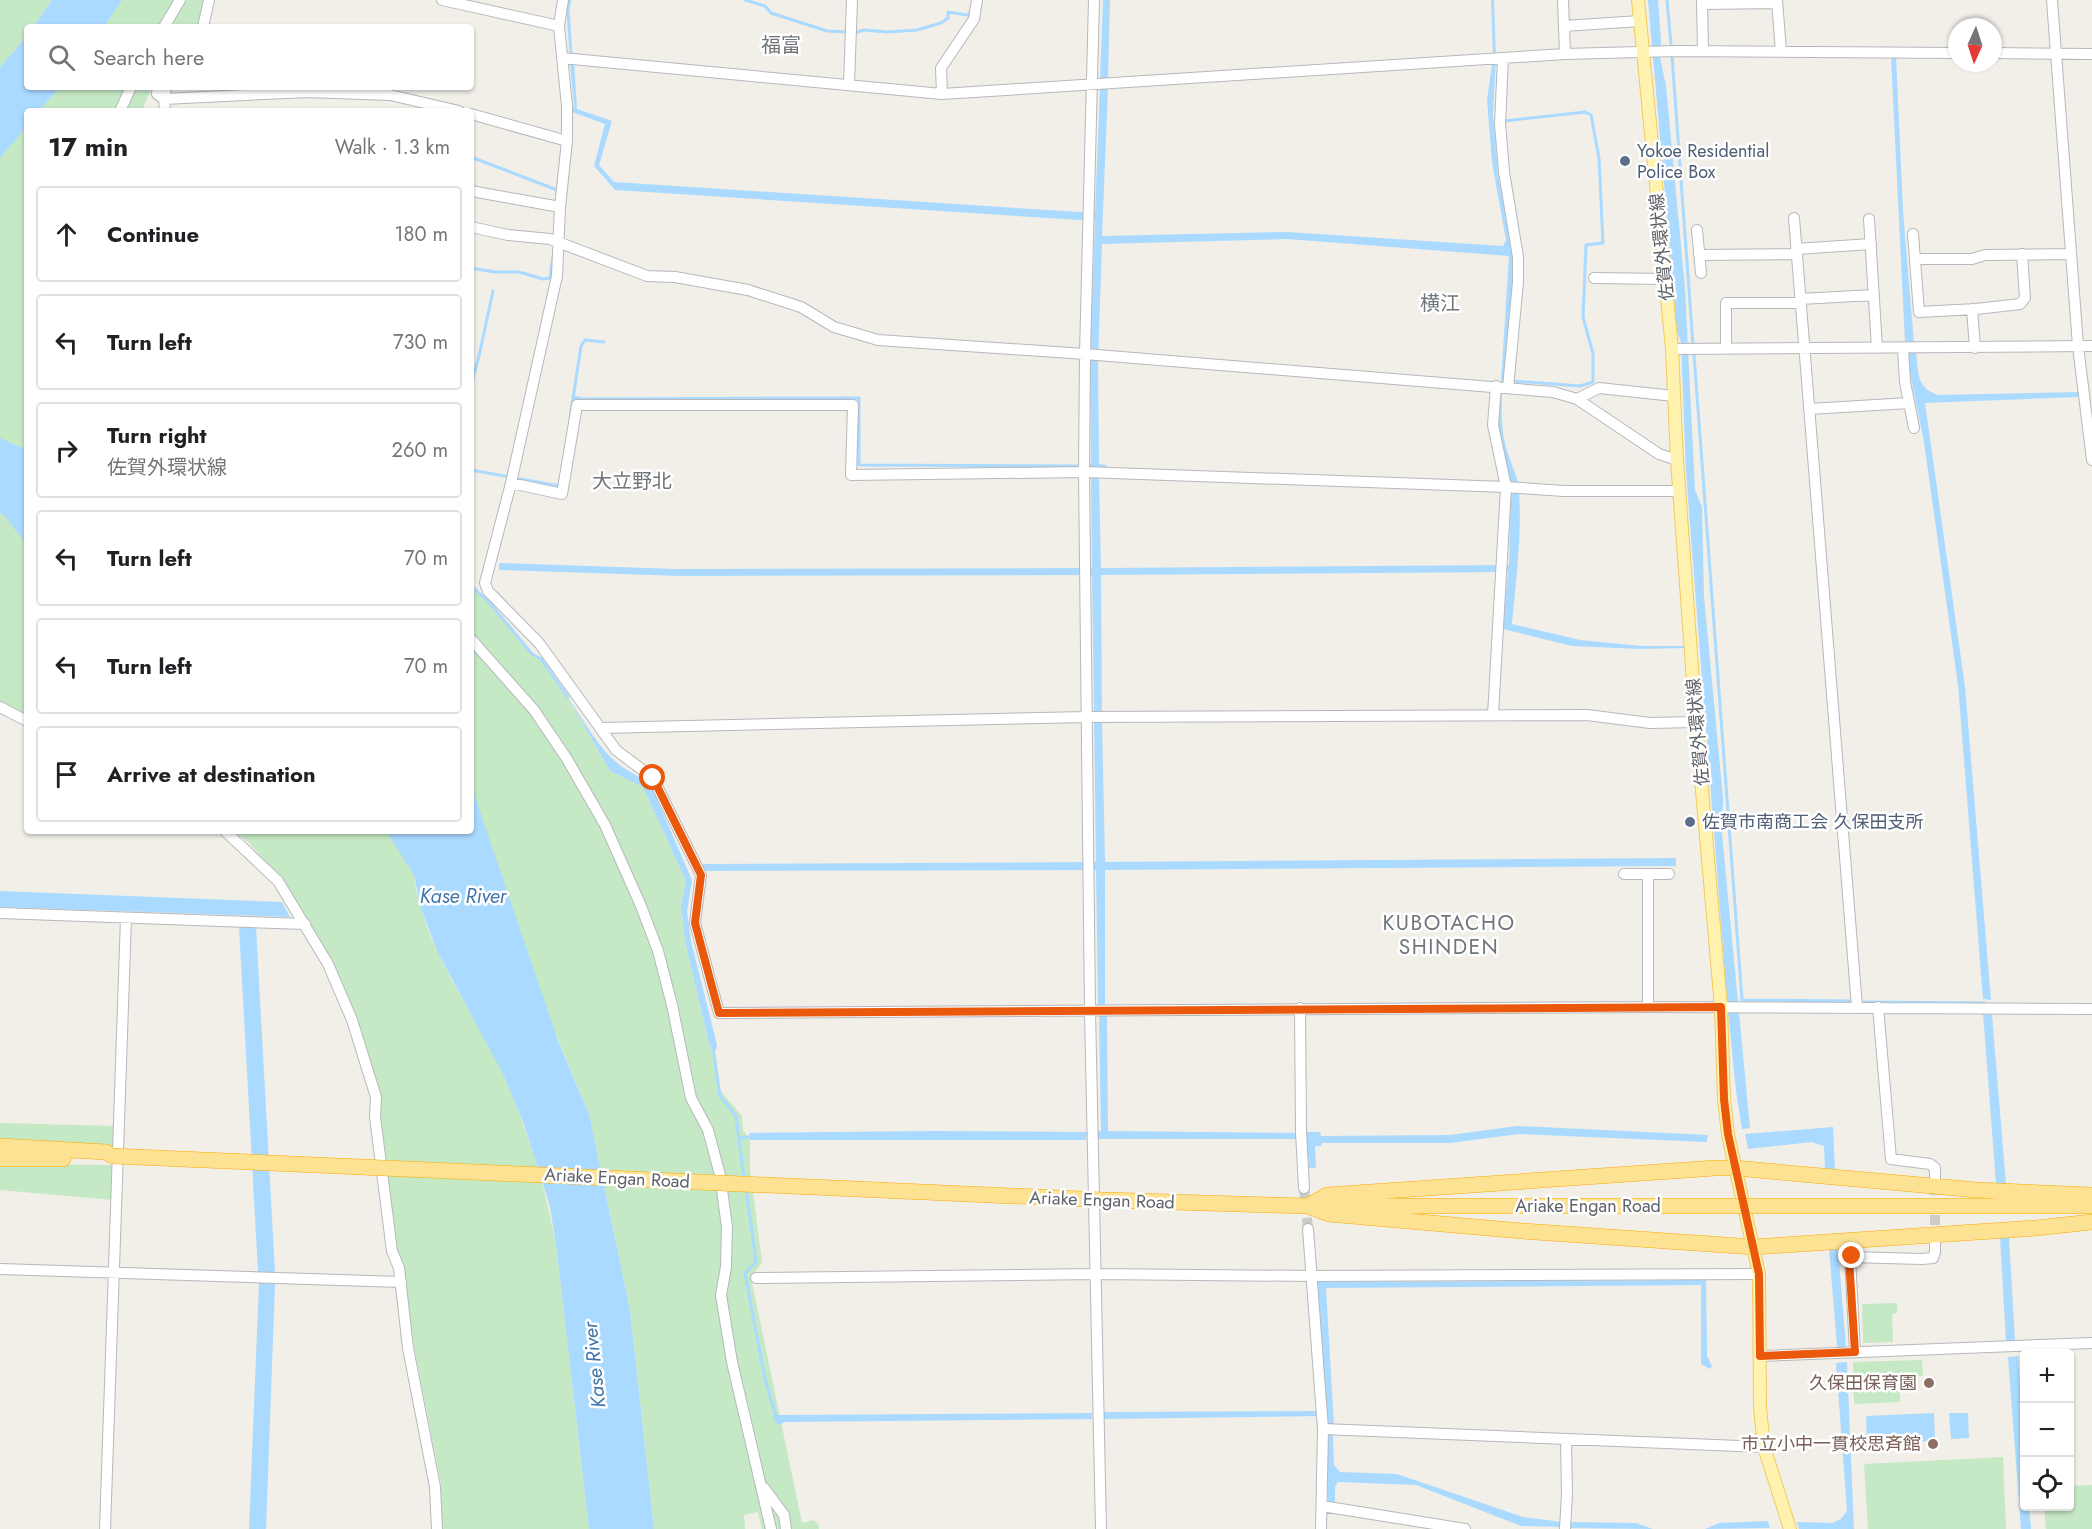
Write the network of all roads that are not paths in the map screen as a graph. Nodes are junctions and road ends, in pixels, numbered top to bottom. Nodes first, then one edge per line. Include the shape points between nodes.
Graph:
1 (180, 0) edge
2 (209, 0) edge
3 (442, 0) edge
4 (563, 0) edge
5 (852, 0) edge
6 (978, 0) edge
7 (1094, 0) edge
8 (1563, 0) edge
9 (1638, 0) edge
10 (2052, 0) edge
11 (1777, 1) edge
12 (1702, 2) edge
13 (1640, 21) junction
14 (168, 24) edge
15 (204, 24) edge
16 (559, 26) junction
17 (1564, 26) junction
18 (1645, 51) junction
19 (1703, 51) junction
20 (1781, 52) junction
21 (1948, 53) edge
22 (2002, 53) edge
23 (1565, 54) junction
24 (2056, 54) junction
25 (2092, 54) edge
26 (568, 58) junction
27 (1497, 59) junction
28 (849, 84) junction
29 (1100, 84) junction
30 (130, 90) edge
31 (158, 90) edge
32 (166, 90) edge
33 (942, 94) junction
34 (164, 99) junction
35 (121, 108) edge
36 (165, 108) edge
37 (446, 108) edge
38 (474, 115) edge
39 (567, 141) junction
40 (474, 192) edge
41 (556, 207) junction
42 (1794, 218) dead end
43 (1869, 219) dead end
44 (474, 228) edge
45 (1697, 230) dead end
46 (1913, 234) dead end
47 (555, 241) junction
48 (1871, 244) junction
49 (1797, 251) junction
50 (2022, 254) junction
51 (2071, 254) junction
52 (1699, 255) junction
53 (1915, 260) junction
54 (1701, 273) dead end
55 (1594, 278) dead end
56 (1664, 279) junction
57 (1874, 295) junction
58 (1800, 301) junction
59 (1972, 309) junction
60 (2078, 346) junction
61 (2092, 346) edge
62 (1726, 348) junction
63 (1804, 348) junction
64 (1877, 348) junction
65 (1903, 348) junction
66 (1975, 348) junction
67 (1680, 349) junction
68 (1085, 354) junction
69 (1508, 383) junction
70 (1496, 386) junction
71 (1674, 396) junction
72 (1577, 399) junction
73 (1909, 403) junction
74 (1809, 409) junction
75 (2090, 425) edge
76 (1914, 428) dead end
77 (1677, 460) junction
78 (2092, 460) edge
79 (1091, 472) junction
80 (511, 479) junction
81 (1511, 487) junction
82 (1680, 491) junction
83 (474, 642) edge
84 (0, 707) edge
85 (1493, 715) junction
86 (1088, 717) junction
87 (24, 719) edge
88 (1696, 722) junction
89 (601, 728) junction
90 (228, 834) edge
91 (1624, 874) dead end
92 (1648, 874) junction
93 (1669, 874) dead end
94 (0, 914) edge
95 (126, 918) junction
96 (305, 924) junction
97 (1648, 1007) junction
98 (1723, 1007) junction
99 (1857, 1007) junction
100 (1878, 1007) junction
101 (1300, 1008) junction
102 (2092, 1009) edge
103 (1093, 1011) junction
104 (0, 1146) edge
105 (113, 1156) junction
106 (0, 1159) edge
107 (1735, 1167) junction
108 (1935, 1182) tunnel mouth
109 (1304, 1188) tunnel mouth
110 (2092, 1195) edge
111 (1308, 1206) junction
112 (2092, 1206) edge
113 (2092, 1222) edge
114 (1308, 1229) tunnel mouth
115 (1935, 1240) tunnel mouth
116 (1754, 1247) junction
117 (0, 1269) edge
118 (114, 1274) junction
119 (1095, 1274) junction
120 (1759, 1274) junction
121 (1312, 1276) junction
122 (756, 1278) dead end
123 (400, 1282) junction
124 (2092, 1343) edge
125 (1855, 1352) junction
126 (1760, 1356) junction
127 (1323, 1429) junction
128 (1566, 1440) junction
129 (1764, 1447) junction
130 (760, 1483) junction
131 (1322, 1506) junction
132 (105, 1529) edge
133 (436, 1529) edge
134 (771, 1529) edge
135 (786, 1529) edge
136 (1101, 1529) edge
137 (1321, 1529) edge
138 (1466, 1529) edge
139 (1565, 1529) edge
140 (1790, 1529) edge

1 - 14 street
2 - 15 street
3 - 16 street
4 - 16 street
5 - 28 street
6 - 33 street via 974,19 941,68
7 - 29 street
8 - 17 street
9 - 13 main road, 佐賀外環状線
10 - 24 street
11 - 12 street
11 - 20 street
12 - 19 street
13 - 17 street
13 - 18 main road, 佐賀外環状線
16 - 26 street
17 - 23 street
18 - 19 street
18 - 23 street
18 - 56 main road, 佐賀外環状線
19 - 20 street
20 - 21 street
22 - 24 street
23 - 27 street
24 - 25 street
24 - 51 street
26 - 28 street
26 - 39 street
27 - 29 street
27 - 69 street via 1504,172 1518,257
28 - 33 street
29 - 33 street
29 - 68 street via 1088,217
30 - 35 street
31 - 34 street
32 - 34 street
34 - 36 street
34 - 37 street via 307,92 390,95
38 - 39 street
39 - 41 street
40 - 41 street
41 - 47 street
42 - 49 street
43 - 48 street
44 - 47 street
45 - 52 street
46 - 53 street
47 - 68 street via 647,276 748,290 801,307 834,327 878,340
47 - 80 street via 557,276
48 - 49 street
48 - 57 street
49 - 52 street
49 - 58 street
50 - 51 street
50 - 53 street
50 - 59 street via 2025,297 2020,303
51 - 60 street
52 - 54 street
53 - 59 street via 1919,312
55 - 56 street
56 - 67 main road, 佐賀外環状線
57 - 58 street
57 - 64 street
58 - 62 street via 1726,303
58 - 63 street
59 - 66 street
60 - 61 street
60 - 66 street
60 - 75 street
62 - 63 street
62 - 67 street
63 - 64 street
63 - 74 street
64 - 65 street
65 - 66 street
65 - 73 street
67 - 71 main road, 佐賀外環状線
68 - 70 street
68 - 79 street
69 - 70 street
69 - 72 street
70 - 81 street via 1493,425
71 - 72 street via 1599,388
71 - 77 main road, 佐賀外環状線
72 - 77 street via 1659,454
73 - 74 street
73 - 76 street
74 - 99 street
75 - 78 street
77 - 82 main road, 佐賀外環状線
79 - 80 street via 851,475 853,405 577,405 562,494
79 - 81 street
79 - 86 street via 1085,572
80 - 89 street via 485,583 488,591 539,643
81 - 82 street
81 - 85 street
82 - 88 main road, 佐賀外環状線
83 - 130 street via 534,710 567,759 605,825 658,951 691,1098 708,1130 720,1175 727,1227 721,1295
84 - 87 street
85 - 86 street
85 - 88 street
86 - 89 street
86 - 103 street
88 - 98 main road, 佐賀外環状線
89 - 103 street via 616,750 653,778 701,875 695,923 719,1013
90 - 96 street via 278,880
91 - 92 street
92 - 93 street
92 - 97 street
94 - 95 street
95 - 96 street
95 - 118 street
96 - 123 street via 328,964 352,1020 376,1097 375,1117 391,1241
97 - 98 street
97 - 101 street
98 - 99 street
98 - 107 main road, 佐賀外環状線 via 1724,1099
99 - 100 street
100 - 102 street
100 - 108 street via 1891,1160 1930,1164 1935,1168
101 - 103 street
101 - 109 street
103 - 119 street
104 - 105 highway via 106,1152
105 - 106 highway
105 - 111 highway, Ariake Engan Road, bridge
107 - 110 highway via 1977,1190
107 - 111 highway via 1327,1195
107 - 116 main road, 佐賀外環状線
111 - 112 highway, Ariake Engan Road, bridge
111 - 116 highway via 1329,1214
113 - 116 highway
114 - 121 street
115 - 125 street via 1932,1257 1922,1259 1850,1257
116 - 120 main road, 佐賀外環状線
117 - 118 street
118 - 123 street
118 - 132 street
119 - 121 street
119 - 122 street
119 - 136 street
120 - 121 street
120 - 126 main road, 佐賀外環状線
121 - 127 street
123 - 133 street via 408,1348 435,1487
124 - 125 street
125 - 126 street
126 - 129 main road, 佐賀外環状線
127 - 128 street
127 - 131 street
128 - 129 street
128 - 139 street
129 - 140 main road, 佐賀外環状線
130 - 134 street
130 - 135 street via 784,1515
131 - 137 street
131 - 138 street

